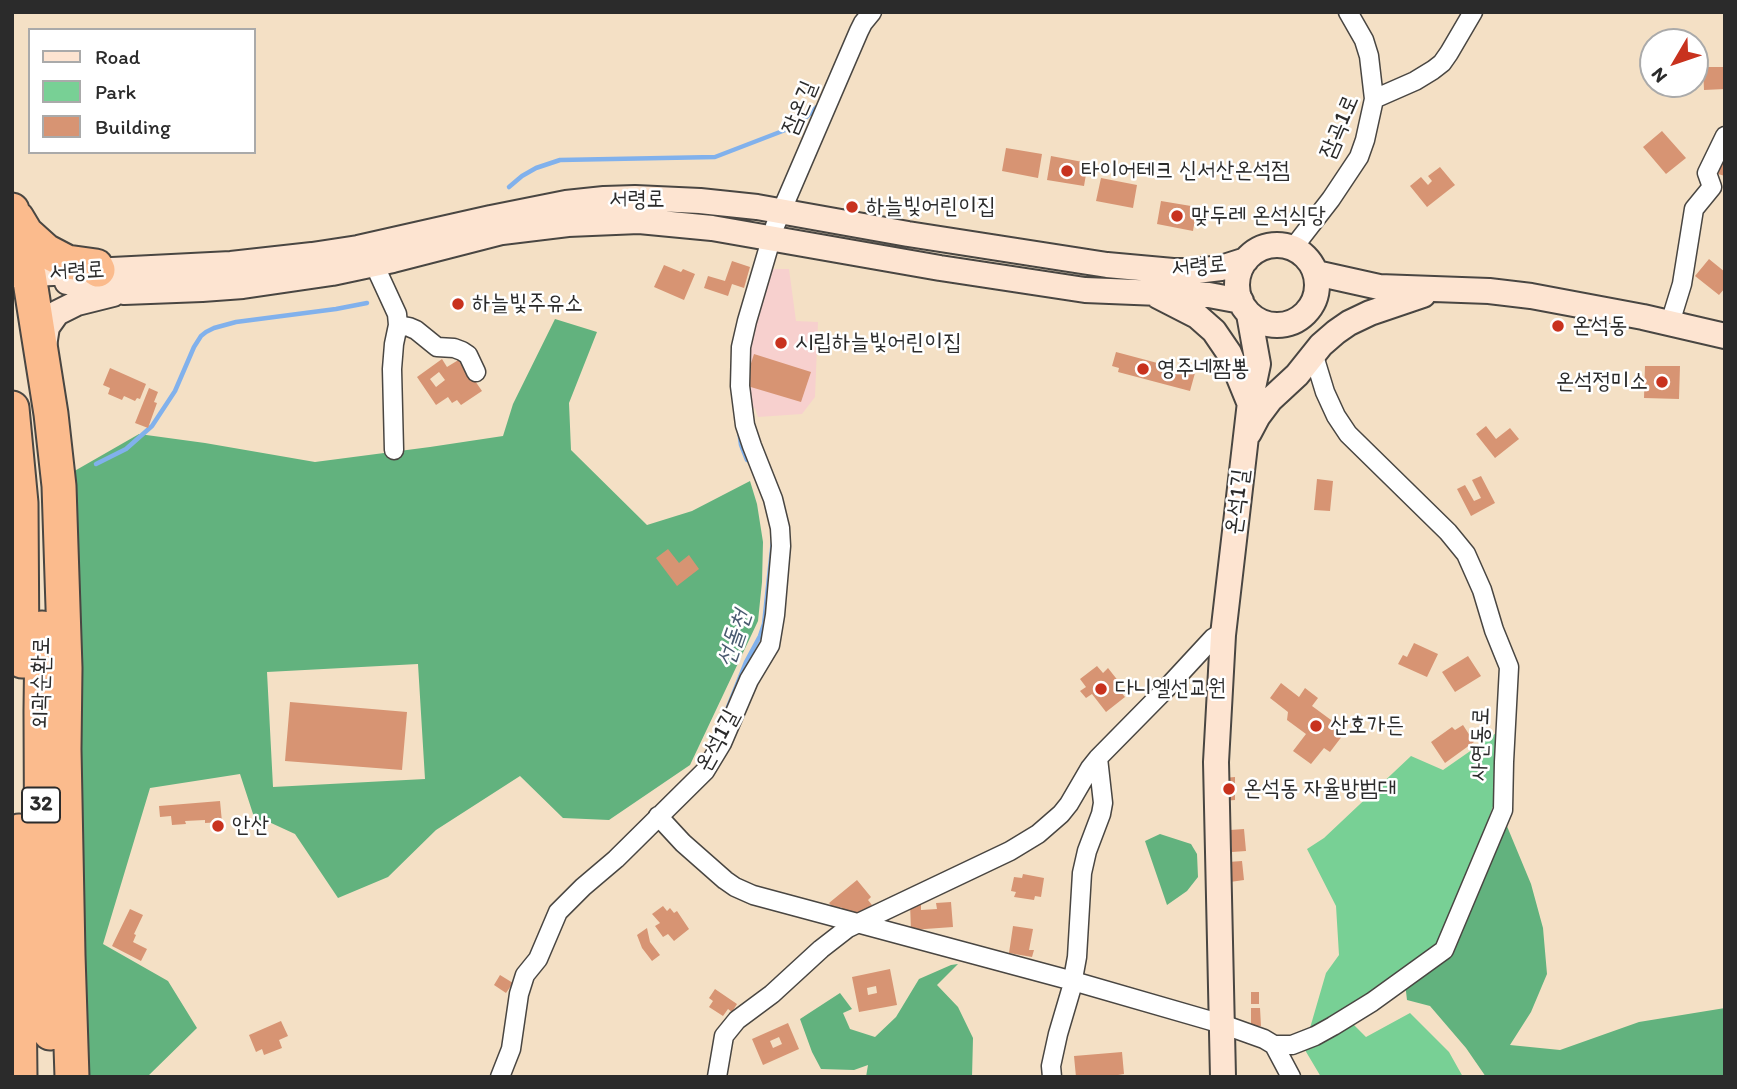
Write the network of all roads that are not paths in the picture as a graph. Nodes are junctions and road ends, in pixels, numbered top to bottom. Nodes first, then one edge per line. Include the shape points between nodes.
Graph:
1 (872, 12) edge
2 (1348, 12) edge
3 (1473, 12) edge
4 (1374, 99) junction
5 (1725, 136) edge
6 (708, 202) junction
7 (12, 209) edge
8 (776, 226) junction
9 (706, 227) junction
10 (876, 228) junction
11 (1293, 248) junction
12 (872, 256) junction
13 (1245, 260) junction
14 (374, 264) junction
15 (1316, 273) junction
16 (114, 277) junction
17 (18, 280) edge
18 (1379, 287) junction
19 (1448, 289) junction
20 (1150, 293) junction
21 (1313, 303) junction
22 (1245, 307) junction
23 (1670, 323) junction
24 (1284, 324) junction
25 (398, 325) junction
26 (1725, 336) edge
27 (1314, 356) junction
28 (42, 357) junction
29 (1258, 363) junction
30 (476, 372) dead end
31 (1250, 402) junction
32 (12, 408) edge
33 (1245, 443) junction
34 (394, 450) dead end
35 (31, 528) junction
36 (1223, 635) junction
37 (1098, 758) junction
38 (658, 817) junction
39 (857, 923) junction
40 (1073, 981) junction
41 (1222, 1024) junction
42 (1273, 1045) junction
43 (20, 1077) edge
44 (54, 1077) edge
45 (72, 1077) edge
46 (500, 1077) edge
47 (717, 1077) edge
48 (1052, 1077) edge
49 (1223, 1077) edge
50 (1291, 1077) edge

1 - 8 street, 잠온길 via 859,31
2 - 4 street via 1369,56
3 - 4 street, 잠곡1로 via 1442,63
4 - 11 street, 잠곡1로 via 1359,156
5 - 23 street via 1707,173 1712,187 1694,209 1682,284
6 - 8 street, 서령로 via 757,207
6 - 9 street
6 - 16 street, 서령로 via 635,198 566,203 358,248
7 - 16 highway via 26,233 46,251 67,262 96,266
7 - 17 highway
8 - 9 street, 서령로
8 - 10 street, 서령로
8 - 12 street, 서령로
8 - 38 street, 온석1길 via 740,358 748,436 780,528 772,637 711,764
9 - 14 street, 서령로 via 639,222 538,227
10 - 12 street
10 - 13 street, 서령로 via 1107,265 1212,270
11 - 13 street, 서령로 via 1264,247
11 - 15 street via 1307,258
12 - 20 street, 서령로 via 1086,290
13 - 22 street, 서령로 via 1237,282
14 - 16 street, 서령로 via 202,289
14 - 25 street
15 - 18 street
15 - 21 street
16 - 17 street, 서령로
16 - 17 street, 서령로
16 - 28 street via 57,313 47,327
17 - 28 highway
17 - 35 highway, 외곽순환로 / 32 via 37,459
18 - 19 street
18 - 21 street
19 - 23 street via 1531,296
19 - 27 street via 1359,318 1336,332
20 - 22 street, 서령로 via 1209,295
20 - 31 street via 1185,309 1214,331
21 - 24 street via 1300,318
22 - 24 street, 서령로 via 1262,322
22 - 29 street
23 - 26 street
24 - 29 street
25 - 30 street via 416,330 437,347 462,351
25 - 34 street via 392,369
27 - 33 street via 1263,409
27 - 42 street, 사연동로 via 1325,392 1348,434 1458,544 1482,590 1509,667 1503,810 1444,950 1333,1027 1292,1045
28 - 45 highway via 59,486
29 - 31 street, 온석1길
31 - 33 street, 온석1길
32 - 35 highway, 외곽순환로 / 32
33 - 36 street, 온석1길
35 - 43 highway, 외곽순환로 / 32 via 23,618
35 - 44 highway, 외곽순환로 / 32 via 43,576 42,946
36 - 37 street via 1213,638
36 - 41 street, 온석1길 via 1216,762
37 - 39 street via 1061,814 1027,842
37 - 40 street via 1103,803 1082,873
38 - 39 street via 735,887
38 - 46 street, 온석1길 via 558,912 538,959 525,975 511,1049
39 - 40 street
39 - 47 street via 733,1023 723,1040
40 - 41 street
40 - 48 street
41 - 42 street
41 - 49 street, 온석1길
42 - 50 street

